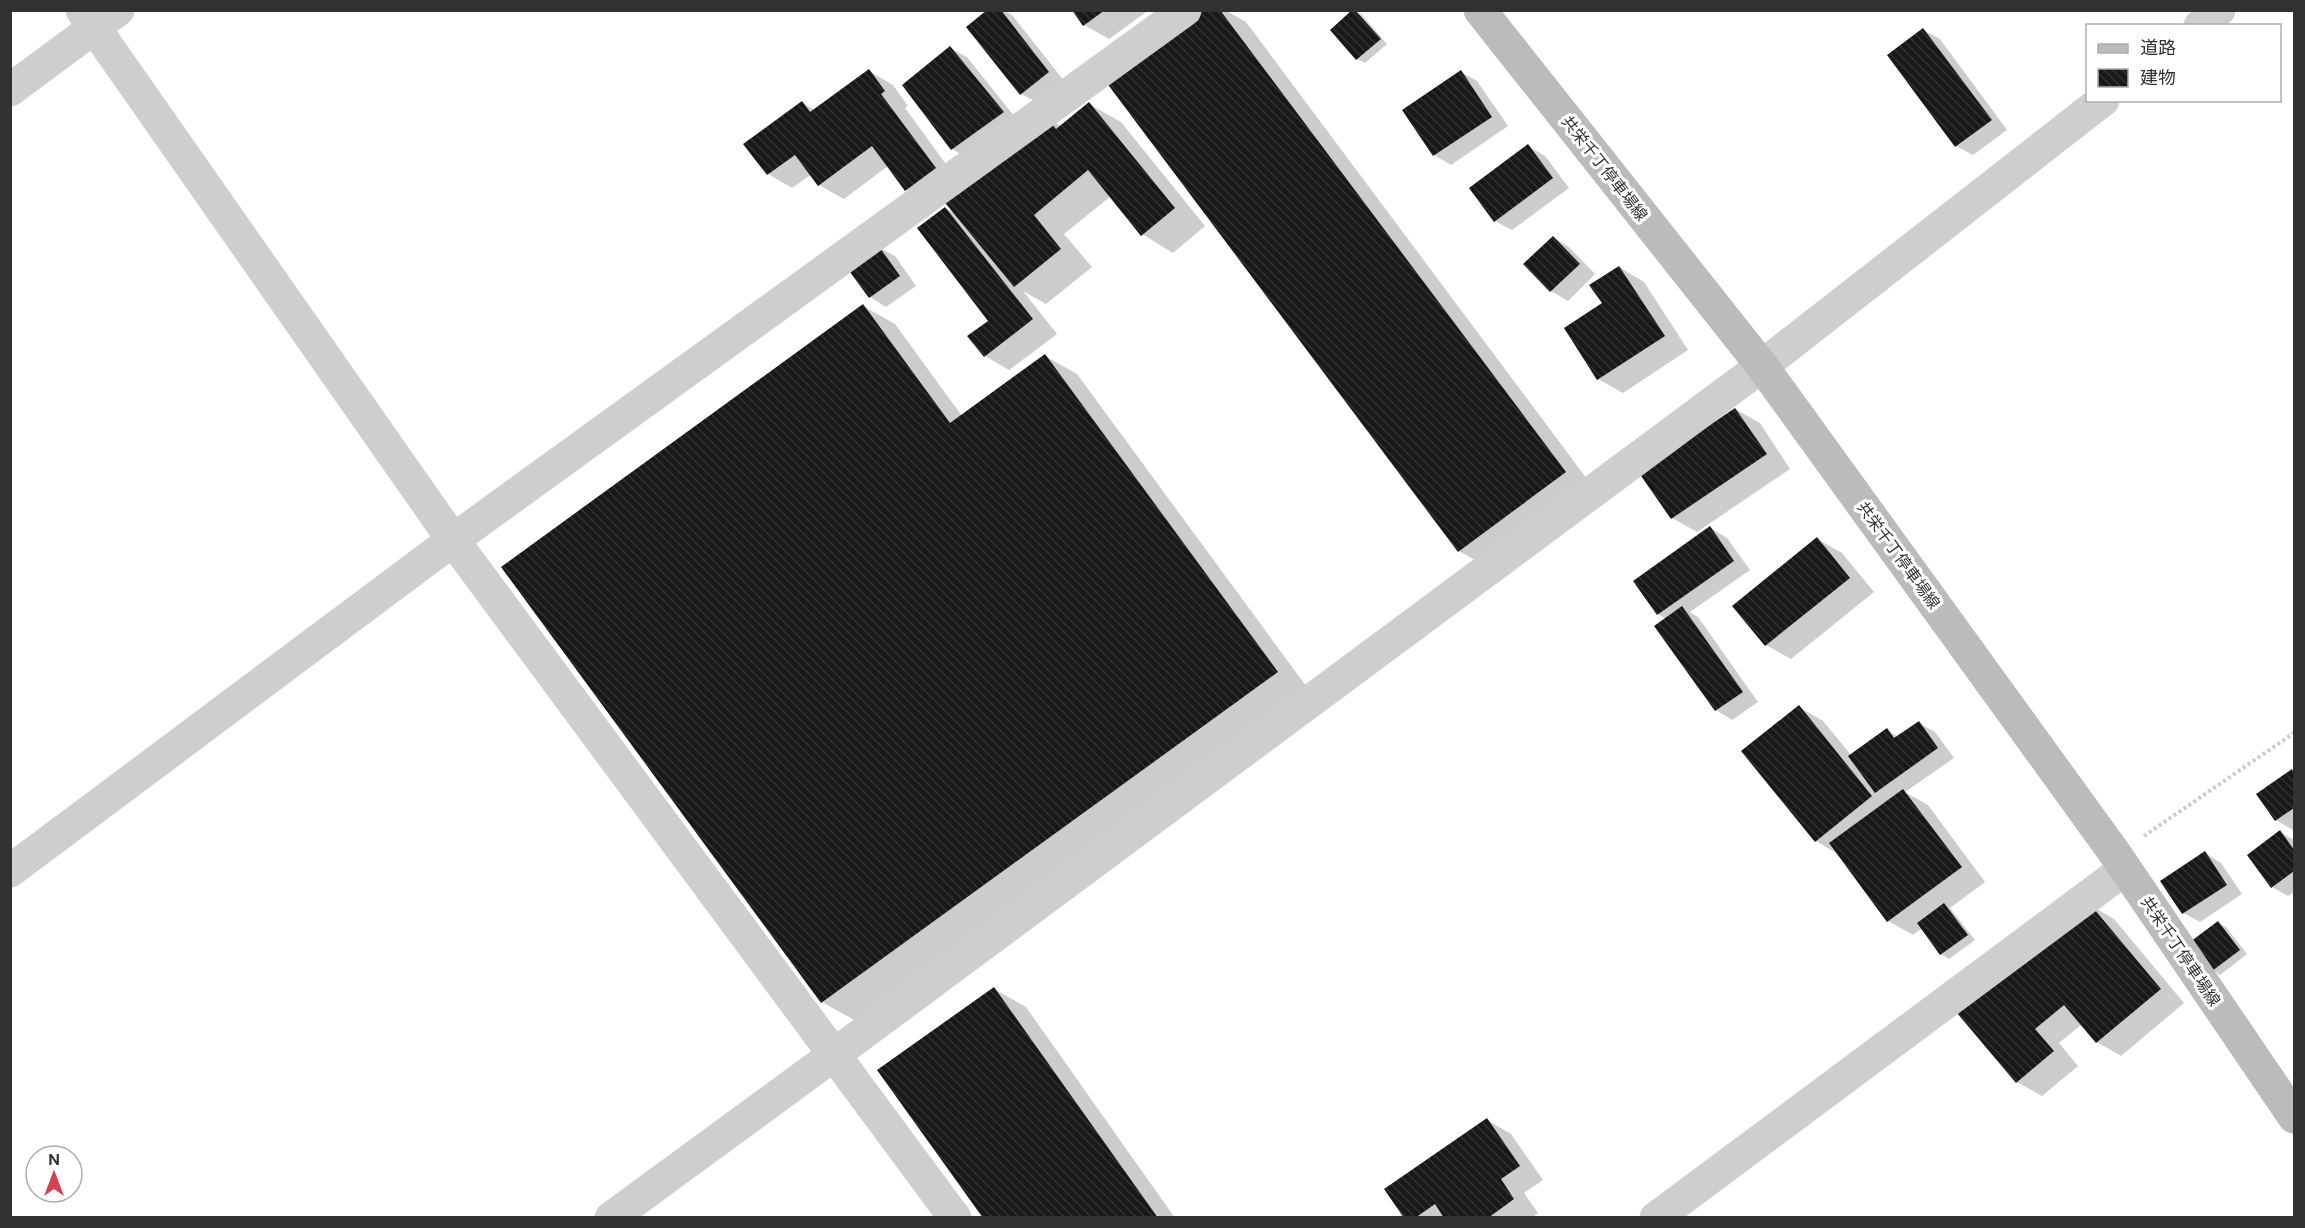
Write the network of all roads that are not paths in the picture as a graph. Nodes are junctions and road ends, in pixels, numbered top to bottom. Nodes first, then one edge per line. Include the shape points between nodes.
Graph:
1 (1185, 10) edge
2 (1480, 10) edge
3 (2219, 10) edge
4 (98, 16) edge
5 (2202, 24) edge
6 (10, 90) edge
7 (2100, 102) edge
8 (1762, 366) junction
9 (453, 540) junction
10 (2121, 862) junction
11 (10, 872) edge
12 (835, 1054) junction
13 (2295, 1117) edge
14 (611, 1218) edge
15 (955, 1218) edge
16 (1656, 1218) edge

1 - 9 street
2 - 8 main road, 共栄千丁停車場線
3 - 5 street
4 - 6 street
4 - 9 street
7 - 8 street
8 - 10 main road, 共栄千丁停車場線
8 - 12 street
9 - 11 street
9 - 12 street
10 - 13 main road, 共栄千丁停車場線
10 - 16 street
12 - 14 street
12 - 15 street

